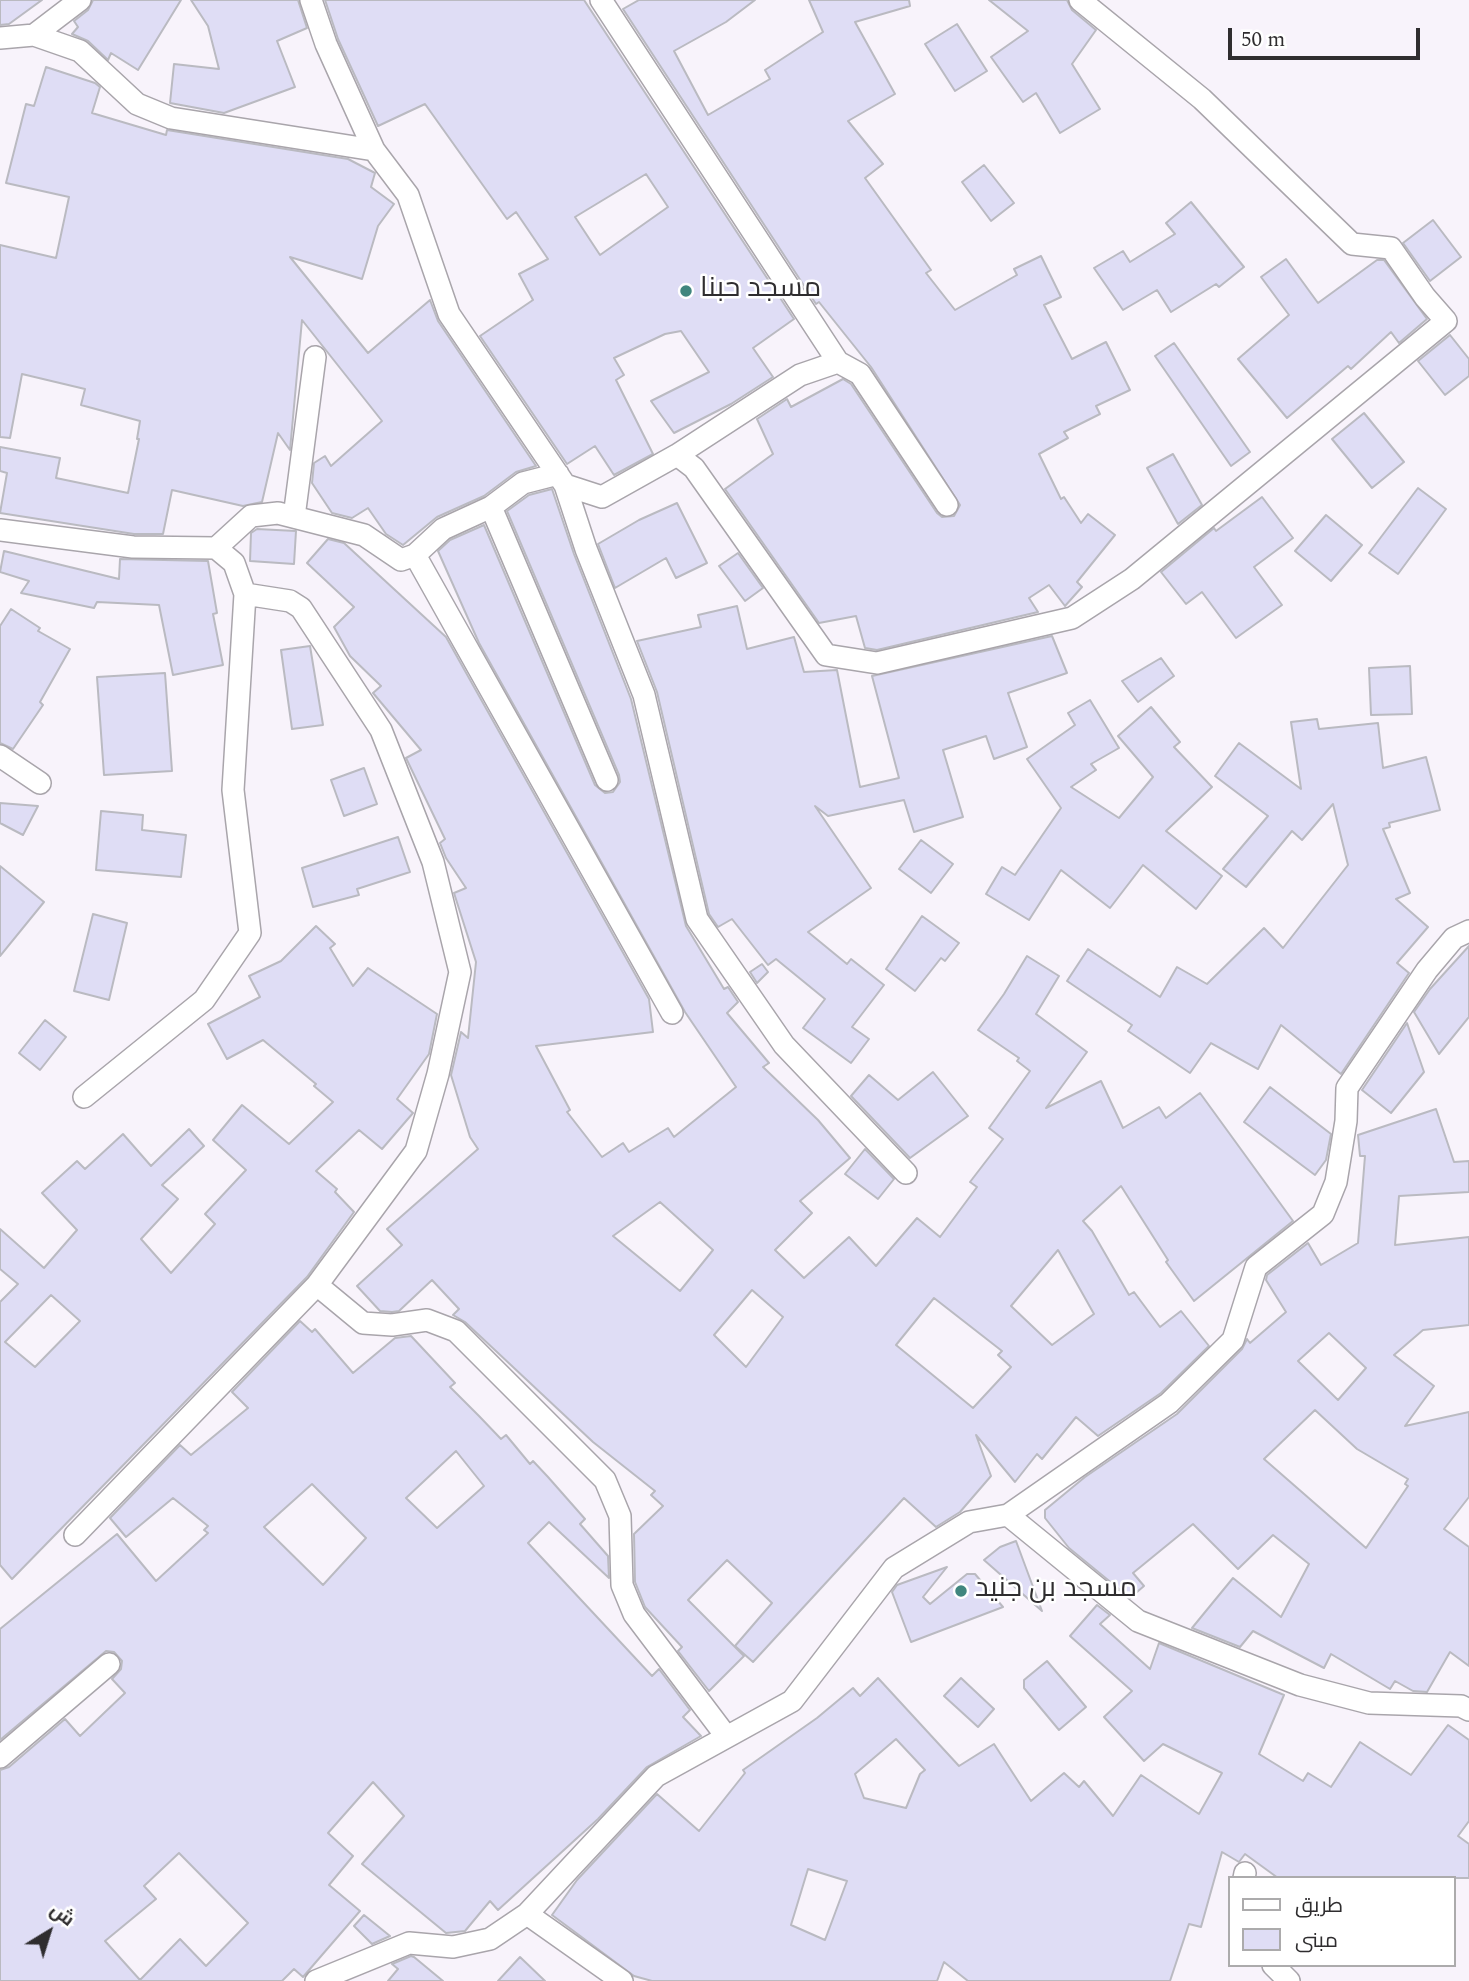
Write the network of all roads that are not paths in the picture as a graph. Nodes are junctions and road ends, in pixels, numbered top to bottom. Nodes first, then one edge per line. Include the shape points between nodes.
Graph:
1 (80, 0) edge
2 (311, 0) edge
3 (601, 0) edge
4 (1080, 0) edge
5 (34, 35) junction
6 (0, 38) edge
7 (374, 150) junction
8 (315, 357) dead end
9 (838, 362) junction
10 (677, 455) junction
11 (562, 480) junction
12 (947, 505) dead end
13 (491, 507) junction
14 (295, 517) junction
15 (0, 530) edge
16 (216, 548) junction
17 (415, 555) junction
18 (245, 594) junction
19 (0, 755) edge
20 (607, 780) dead end
21 (40, 783) dead end
22 (1469, 930) edge
23 (672, 1013) dead end
24 (84, 1097) dead end
25 (906, 1173) dead end
26 (317, 1285) junction
27 (1008, 1515) junction
28 (75, 1535) dead end
29 (109, 1664) dead end
30 (1469, 1710) edge
31 (726, 1736) junction
32 (0, 1757) edge
33 (527, 1914) junction
34 (1275, 1967) edge
35 (316, 1981) edge
36 (620, 1981) edge
37 (1289, 1981) edge

1 - 5 street
2 - 7 street
3 - 9 street
4 - 10 street via 1202,99 1352,244 1391,247 1446,320 1132,579 1072,618 877,663 827,655 694,468
5 - 6 street
5 - 7 street via 80,51 137,104 171,118
7 - 11 street via 408,195 449,314
8 - 14 street
9 - 10 street via 800,375
9 - 12 street via 860,374
10 - 11 street via 602,497
11 - 13 street via 523,483
11 - 25 street via 644,695 697,919 784,1045
13 - 17 street via 443,529
13 - 20 street
14 - 16 street via 278,513 251,516
14 - 17 street via 365,535 401,560
15 - 16 street via 133,547
16 - 18 street via 234,564
17 - 23 street
18 - 24 street via 233,790 250,933 204,1000
18 - 26 street via 290,601 301,608 381,730 433,862 460,972 416,1151
19 - 21 street
22 - 27 street via 1454,938 1427,970 1347,1088 1336,1182 1323,1214 1256,1267 1233,1340 1169,1404
26 - 28 street
26 - 31 street via 363,1323 427,1320 456,1332 605,1480 620,1516 622,1585 634,1614
27 - 30 street via 1138,1621 1300,1685 1370,1703
27 - 31 street via 969,1522 894,1567 792,1701
29 - 32 street
31 - 33 street via 656,1776
33 - 35 street via 490,1939 453,1947 409,1943
33 - 36 street
34 - 37 street

